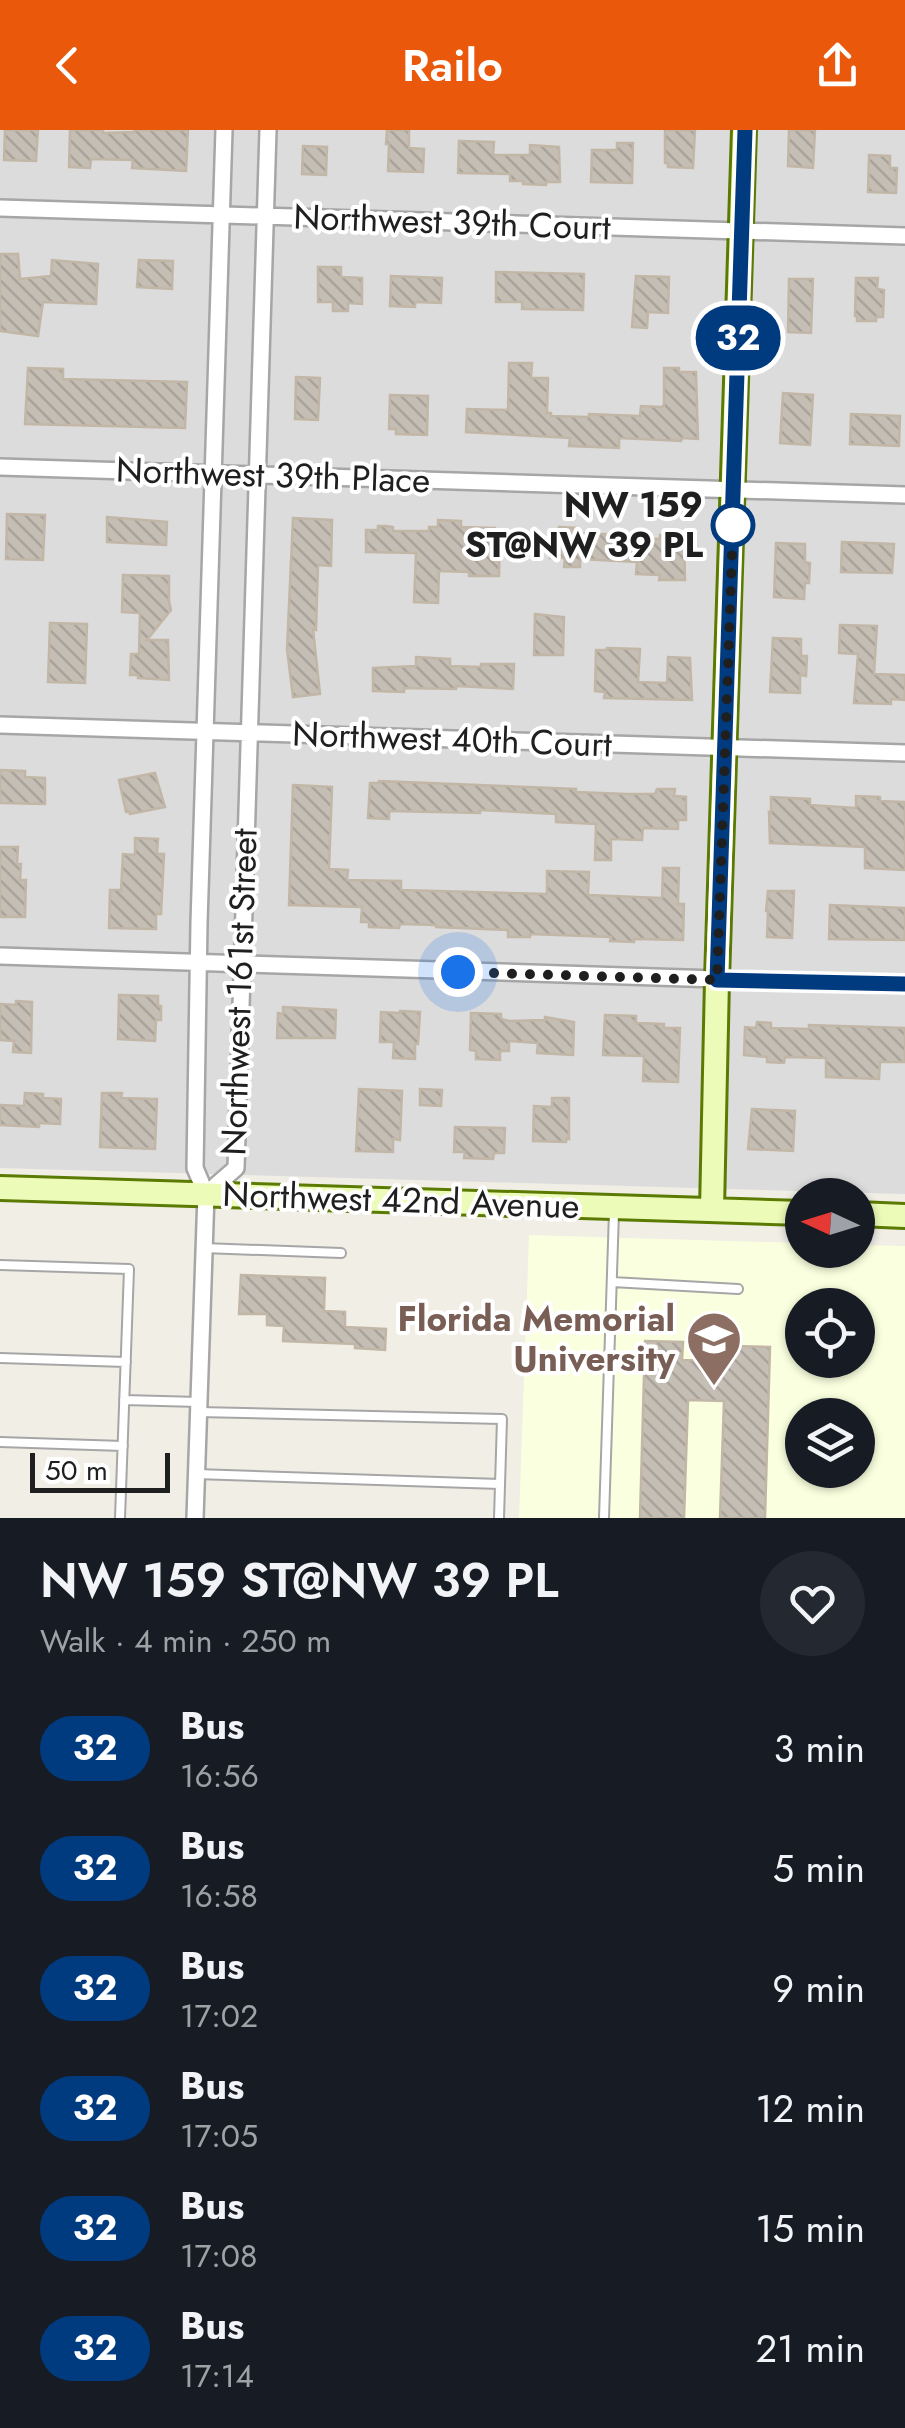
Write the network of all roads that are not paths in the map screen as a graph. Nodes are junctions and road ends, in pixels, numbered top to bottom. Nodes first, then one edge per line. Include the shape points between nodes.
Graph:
1 (224, 130) edge
2 (268, 130) edge
3 (744, 130) edge
4 (0, 208) edge
5 (221, 216) junction
6 (266, 217) junction
7 (741, 230) junction
8 (905, 236) edge
9 (0, 467) edge
10 (214, 474) junction
11 (258, 475) junction
12 (734, 490) junction
13 (905, 495) edge
14 (0, 726) edge
15 (205, 732) junction
16 (250, 733) junction
17 (725, 748) junction
18 (905, 753) edge
19 (0, 956) edge
20 (199, 963) junction
21 (242, 964) junction
22 (717, 980) junction
23 (905, 984) edge
24 (0, 1188) edge
25 (206, 1194) junction
26 (614, 1207) junction
27 (712, 1210) junction
28 (785, 1212) edge
29 (875, 1215) edge
30 (905, 1216) edge
31 (203, 1248) junction
32 (342, 1252) dead end
33 (0, 1265) edge
34 (612, 1282) junction
35 (738, 1290) dead end
36 (0, 1358) edge
37 (126, 1362) junction
38 (124, 1400) junction
39 (198, 1407) junction
40 (0, 1442) edge
41 (122, 1446) junction
42 (196, 1474) junction
43 (500, 1484) junction
44 (120, 1518) edge
45 (195, 1518) edge
46 (499, 1518) edge
47 (604, 1518) edge

1 - 5 street, Northwest 161st Street
2 - 6 street, Northwest 161st Street
3 - 7 street
4 - 5 street, Northwest 39th Court
5 - 6 street, Northwest 39th Court
5 - 10 street, Northwest 161st Street
6 - 7 street, Northwest 39th Court
6 - 11 street, Northwest 161st Street
7 - 8 street, Northwest 39th Court
7 - 12 street
9 - 10 street, Northwest 39th Place
10 - 11 street, Northwest 39th Place
10 - 15 street, Northwest 161st Street
11 - 12 street, Northwest 39th Place
11 - 16 street, Northwest 161st Street
12 - 13 street, Northwest 39th Place
12 - 17 street
14 - 15 street, Northwest 40th Court
15 - 16 street, Northwest 40th Court
15 - 20 street, Northwest 161st Street
16 - 17 street, Northwest 40th Court
16 - 21 street, Northwest 161st Street
17 - 18 street, Northwest 40th Court
17 - 22 street
19 - 20 street
20 - 21 street
20 - 25 street, Northwest 161st Street via 194,1168
21 - 22 street
21 - 25 street, Northwest 161st Street via 236,1168
22 - 23 street
22 - 27 street
24 - 25 street, Northwest 42nd Avenue
25 - 26 street, Northwest 42nd Avenue
25 - 31 street
26 - 27 street, Northwest 42nd Avenue
26 - 34 lane
27 - 28 street, Northwest 42nd Avenue
29 - 30 street
31 - 32 lane
31 - 39 street
33 - 37 lane via 129,1270
34 - 35 lane
34 - 47 lane
36 - 37 lane
37 - 38 lane
38 - 39 lane
38 - 41 lane
39 - 42 street
39 - 43 lane via 502,1419
40 - 41 lane
41 - 44 lane
42 - 43 lane
42 - 45 street
43 - 46 lane

